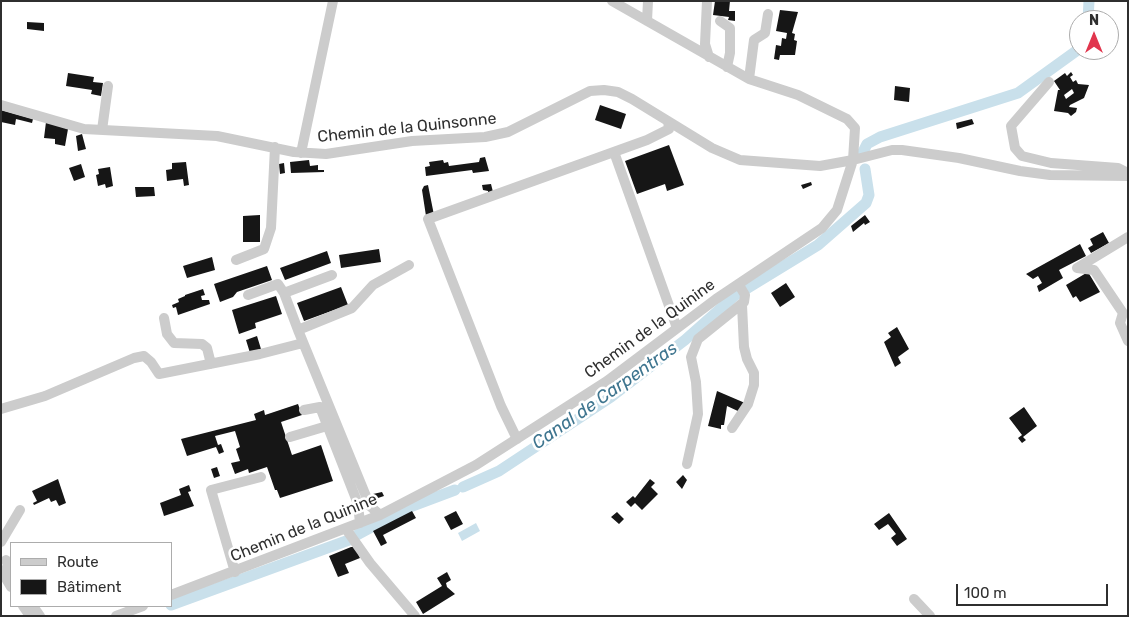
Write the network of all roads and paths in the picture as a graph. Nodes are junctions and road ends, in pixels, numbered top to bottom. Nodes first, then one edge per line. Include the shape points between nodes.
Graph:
1 (333, 1) edge
2 (612, 1) edge
3 (635, 1) edge
4 (648, 1) edge
5 (708, 1) edge
6 (635, 14) junction
7 (768, 14) dead end
8 (647, 21) junction
9 (720, 21) dead end
10 (709, 57) junction
11 (727, 67) junction
12 (749, 79) junction
13 (1049, 82) dead end
14 (108, 86) dead end
15 (1, 105) edge
16 (668, 121) junction
17 (102, 130) junction
18 (275, 147) junction
19 (614, 152) junction
20 (301, 153) junction
21 (853, 160) junction
22 (1128, 175) edge
23 (1128, 237) edge
24 (236, 260) dead end
25 (409, 265) dead end
26 (332, 275) dead end
27 (739, 285) junction
28 (284, 293) junction
29 (248, 295) dead end
30 (742, 305) junction
31 (164, 318) dead end
32 (677, 328) junction
33 (298, 330) junction
34 (1128, 341) edge
35 (303, 343) junction
36 (212, 364) junction
37 (1, 409) edge
38 (304, 410) dead end
39 (327, 426) junction
40 (732, 428) dead end
41 (290, 436) dead end
42 (517, 439) junction
43 (687, 464) dead end
44 (261, 477) dead end
45 (20, 510) dead end
46 (380, 515) junction
47 (360, 523) junction
48 (346, 529) junction
49 (1, 542) edge
50 (4, 565) edge
51 (235, 572) junction
52 (10, 583) edge
53 (172, 595) edge
54 (914, 599) dead end
55 (140, 607) edge
56 (116, 616) edge
57 (415, 616) edge
58 (930, 616) edge

1 - 20 street
2 - 6 street, Chemin de la Quinine
3 - 6 street
4 - 8 street
5 - 10 street via 705,44
6 - 8 street, Chemin de la Quinine
7 - 12 street via 765,33 754,40
8 - 10 street, Chemin de la Quinine
9 - 11 street via 730,28
10 - 11 street, Chemin de la Quinine
11 - 12 street, Chemin de la Quinine
12 - 21 street, Chemin de la Quinine via 798,95 847,119 855,128
13 - 22 street via 1011,126 1015,148 1022,156 1050,163 1118,168
14 - 17 street
15 - 17 street, Chemin de la Quinsonne via 84,129
16 - 19 street via 669,129
16 - 20 street, Chemin de la Quinsonne via 618,92 590,91 500,134 412,141 326,154
16 - 21 street, Chemin de la Quinsonne via 712,148 740,160 820,166
17 - 18 street, Chemin de la Quinsonne via 217,136
18 - 20 street, Chemin de la Quinsonne
18 - 24 street via 271,228 264,249
19 - 32 street
19 - 42 street via 428,219
21 - 22 street via 902,150 1040,174
21 - 27 street, Chemin de la Quinine via 836,210 822,228
23 - 34 street via 1077,268 1094,270 1123,313 1120,323
25 - 33 street via 373,285 352,308
26 - 28 street
27 - 30 street via 746,299
27 - 32 street, Chemin de la Quinine
28 - 29 street via 278,284
28 - 33 street
30 - 40 street via 744,347 754,373 754,385 748,404
30 - 43 street via 698,339 692,357 698,414
31 - 36 street via 167,334 174,343 202,344 208,348
32 - 42 street, Chemin de la Quinine via 607,381
33 - 35 street
35 - 36 street
35 - 46 street via 370,506
36 - 37 street via 159,374 144,356 134,358 45,396
38 - 39 street via 320,407
39 - 41 street
39 - 47 street via 358,504
42 - 46 street, Chemin de la Quinine via 476,465
44 - 51 street via 212,490
45 - 49 street
46 - 47 street, Chemin de la Quinine
47 - 48 street, Chemin de la Quinine
48 - 51 street, Chemin de la Quinine
48 - 57 street
50 - 52 street
51 - 53 street, Chemin de la Quinine
54 - 58 street
55 - 56 street

